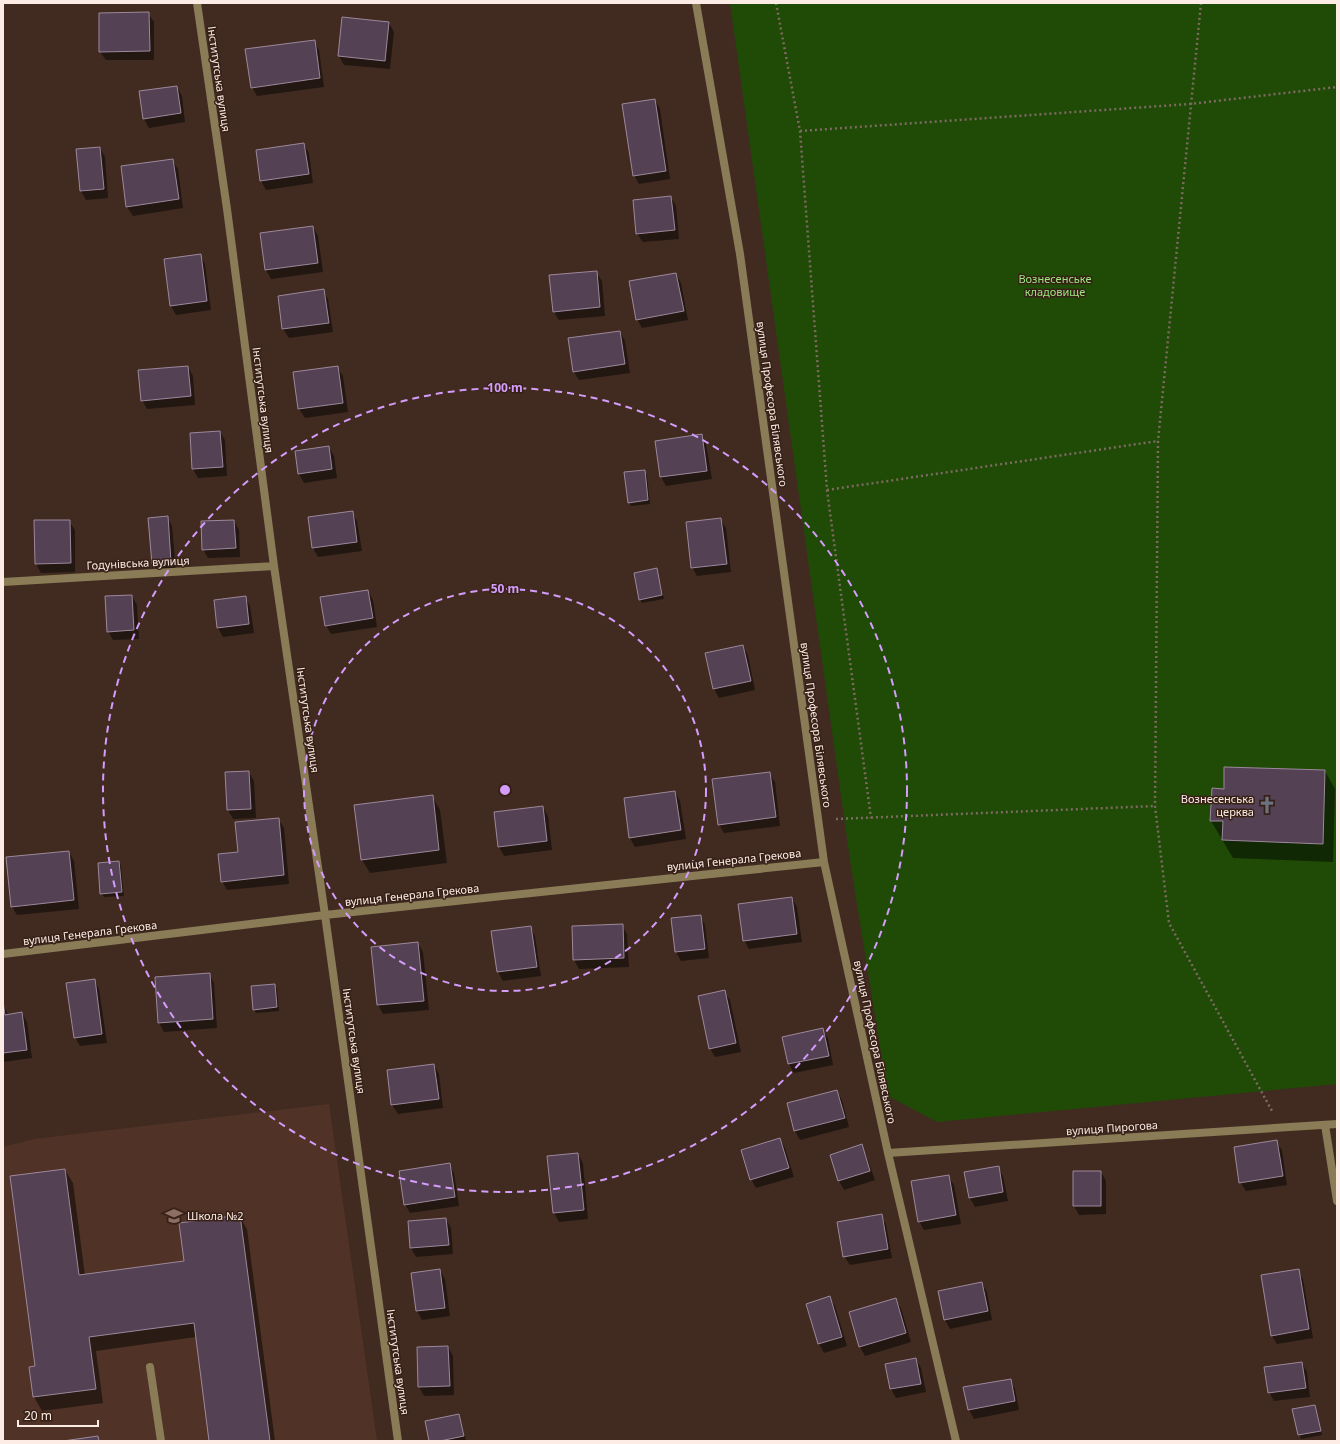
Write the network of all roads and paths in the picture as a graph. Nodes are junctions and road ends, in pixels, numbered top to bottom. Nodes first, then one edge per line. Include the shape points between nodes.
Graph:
1 (197, 3) edge
2 (696, 3) edge
3 (776, 3) edge
4 (1201, 3) edge
5 (1337, 87) edge
6 (1190, 104) junction
7 (800, 132) junction
8 (1158, 441) junction
9 (827, 490) junction
10 (274, 566) junction
11 (3, 582) edge
12 (1154, 806) junction
13 (871, 818) junction
14 (818, 820) junction
15 (824, 862) junction
16 (325, 915) junction
17 (3, 954) edge
18 (1337, 1124) edge
19 (1325, 1125) junction
20 (1281, 1128) junction
21 (888, 1153) junction
22 (1337, 1201) edge
23 (150, 1367) dead end
24 (162, 1441) edge
25 (398, 1441) edge
26 (956, 1441) edge

1 - 10 street, Інститутська вулиця
2 - 14 street, вулиця Професора Білявського via 740,254
3 - 7 path
4 - 6 path
5 - 6 path
6 - 7 path
6 - 8 path
7 - 9 path
8 - 9 path
8 - 12 path
9 - 13 path
10 - 11 street, Годунівська вулиця
10 - 16 street, Інститутська вулиця
12 - 13 path
12 - 20 path via 1169,923
13 - 14 path
14 - 15 street, вулиця Професора Білявського
15 - 16 street, вулиця Генерала Грекова
15 - 21 street, вулиця Професора Білявського
16 - 17 street, вулиця Генерала Грекова
16 - 25 street, Інститутська вулиця
18 - 19 street, вулиця Пирогова
19 - 20 street, вулиця Пирогова
19 - 22 street
20 - 21 street, вулиця Пирогова
21 - 26 street, вулиця Професора Білявського
23 - 24 street

